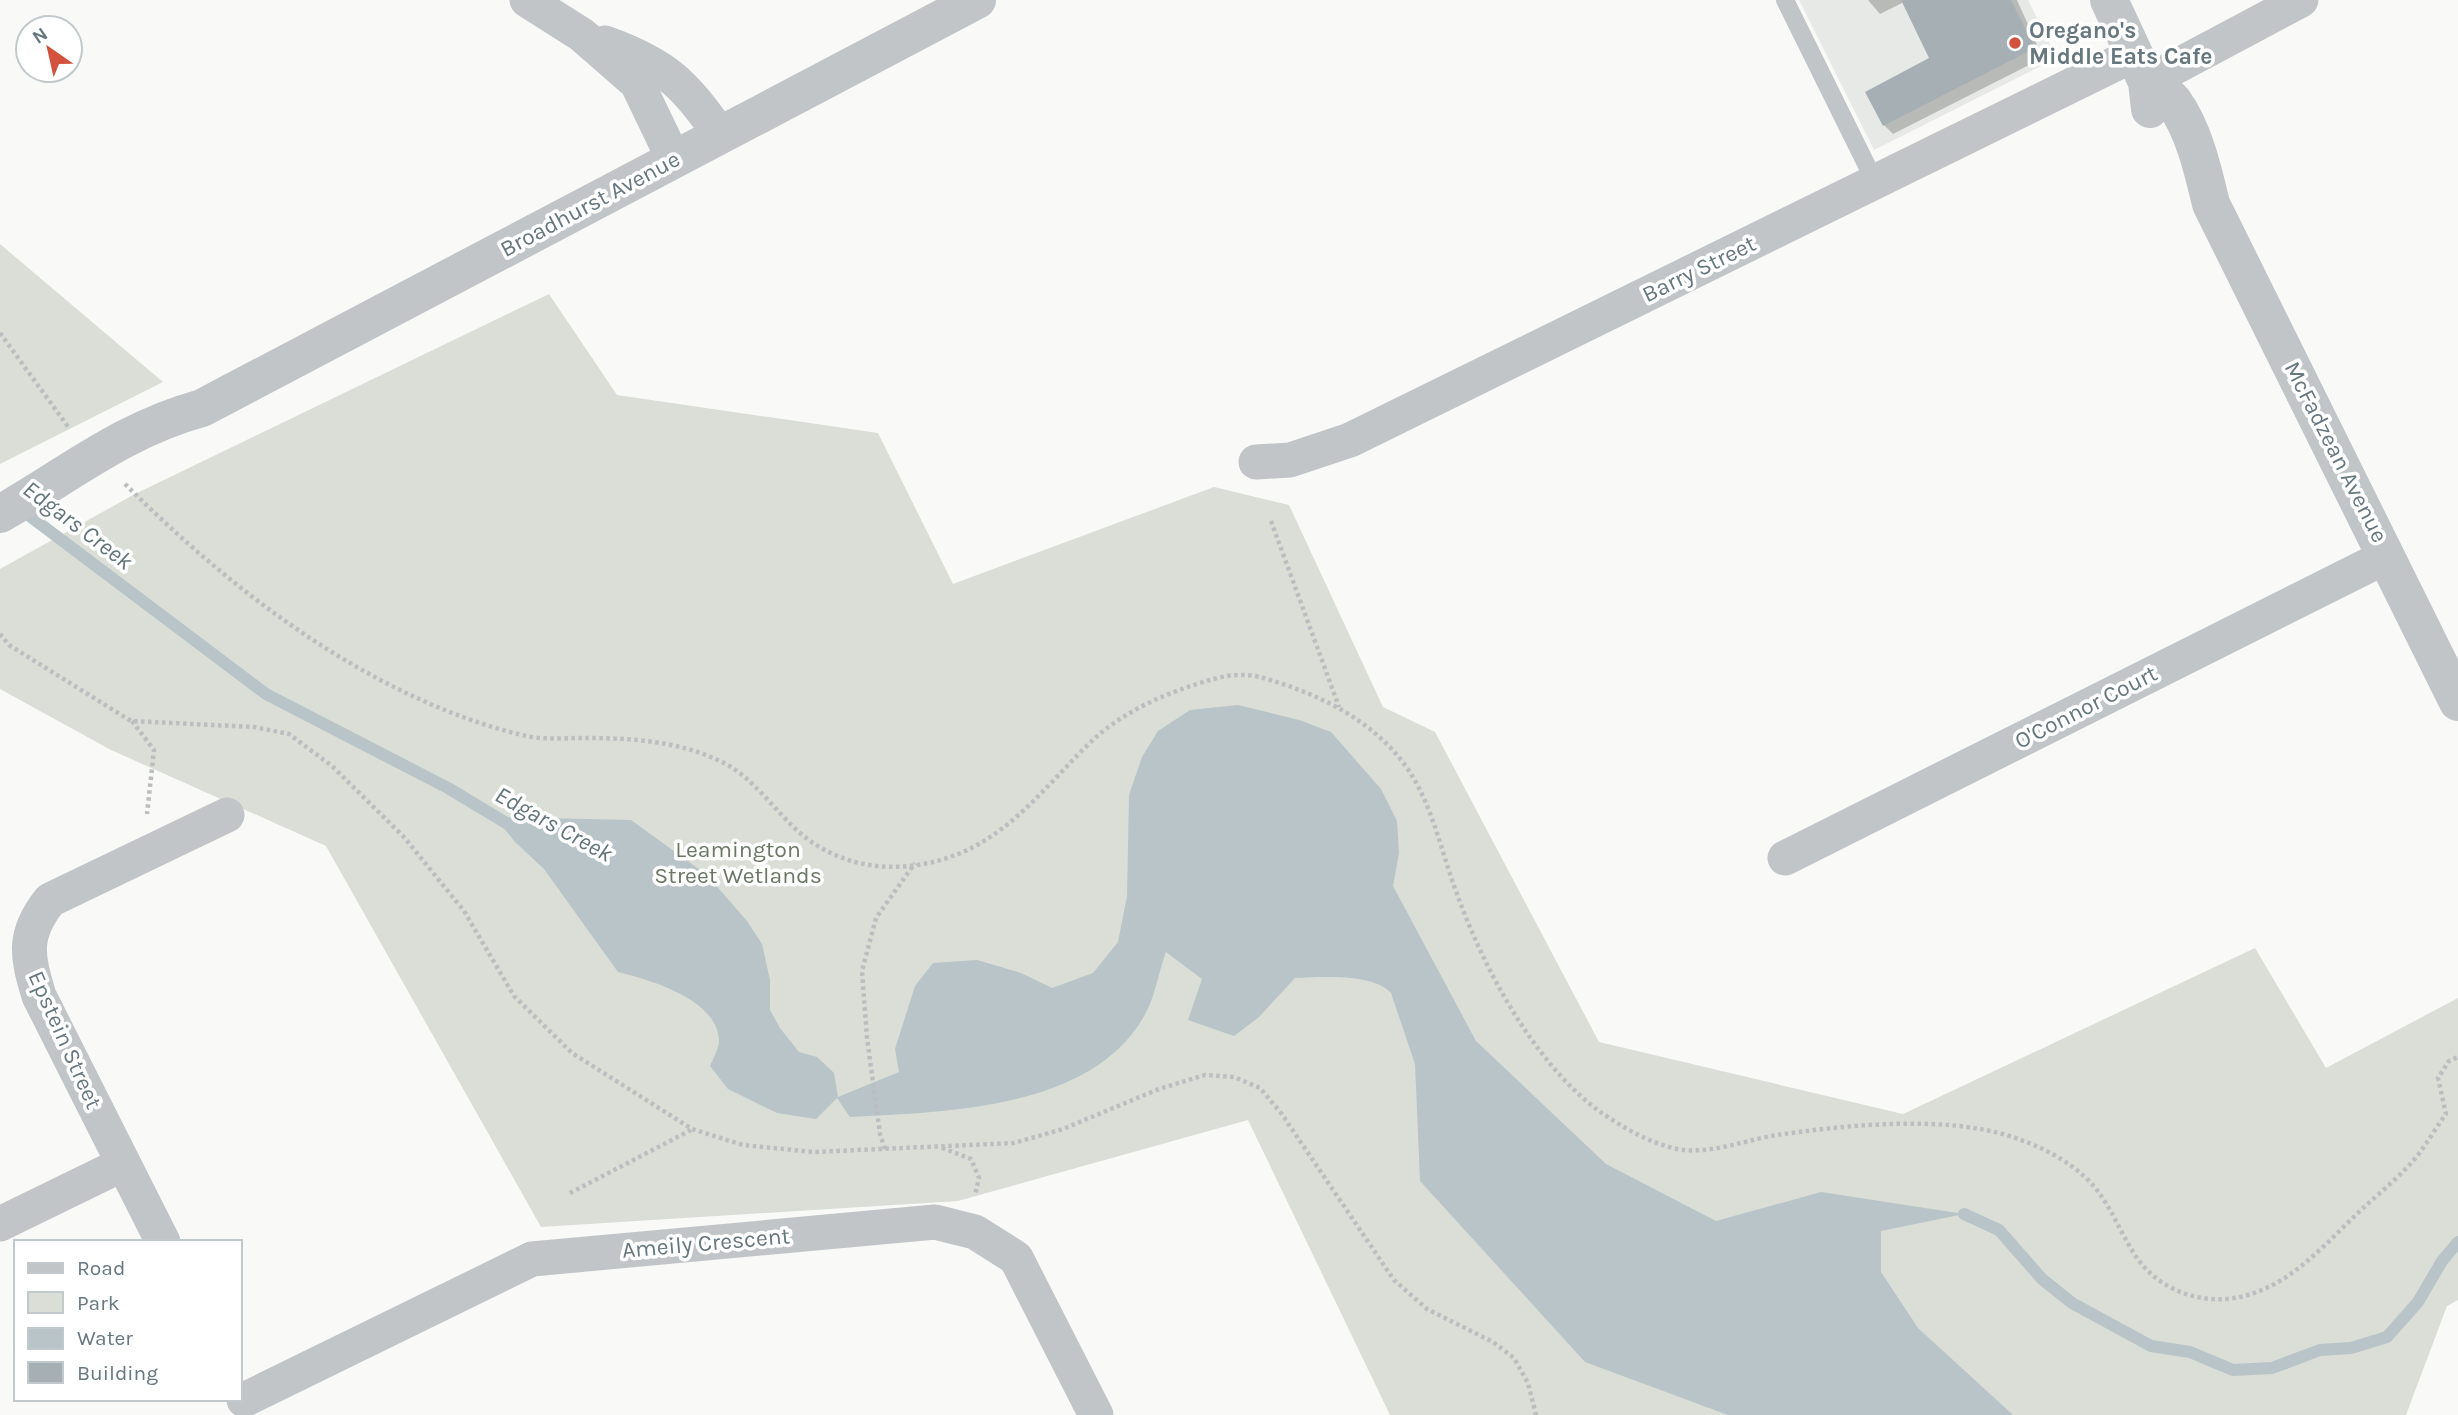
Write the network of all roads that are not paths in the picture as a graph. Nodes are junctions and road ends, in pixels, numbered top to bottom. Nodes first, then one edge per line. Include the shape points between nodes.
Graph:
1 (527, 0) edge
2 (977, 0) edge
3 (1785, 0) edge
4 (2109, 0) edge
5 (2301, 0) edge
6 (582, 35) junction
7 (2141, 68) junction
8 (720, 135) junction
9 (674, 160) junction
10 (1875, 182) junction
11 (1256, 462) dead end
12 (14, 506) edge
13 (2387, 556) junction
14 (2456, 691) edge
15 (227, 815) dead end
16 (1785, 858) dead end
17 (123, 1164) junction
18 (0, 1224) edge
19 (162, 1240) edge
20 (245, 1402) edge
21 (1096, 1415) edge

1 - 6 street
2 - 8 street, Broadhurst Avenue
3 - 10 lane
4 - 7 street, McFadzean Avenue
5 - 7 street, Barry Street
6 - 8 street via 638,54 680,81
6 - 9 street via 636,83
7 - 10 street, Barry Street
7 - 13 street, McFadzean Avenue via 2172,99 2182,117 2211,204
8 - 9 street, Broadhurst Avenue
9 - 12 street, Broadhurst Avenue via 202,408 165,418 92,466
10 - 11 street, Barry Street via 1350,440 1290,460
13 - 14 street, McFadzean Avenue
13 - 16 street, O'Connor Court
15 - 17 street, Epstein Street via 50,900 36,918 29,938 29,964 39,996
17 - 18 street
17 - 19 street, Epstein Street
20 - 21 street, Ameily Crescent via 532,1259 935,1222 975,1232 1016,1258

